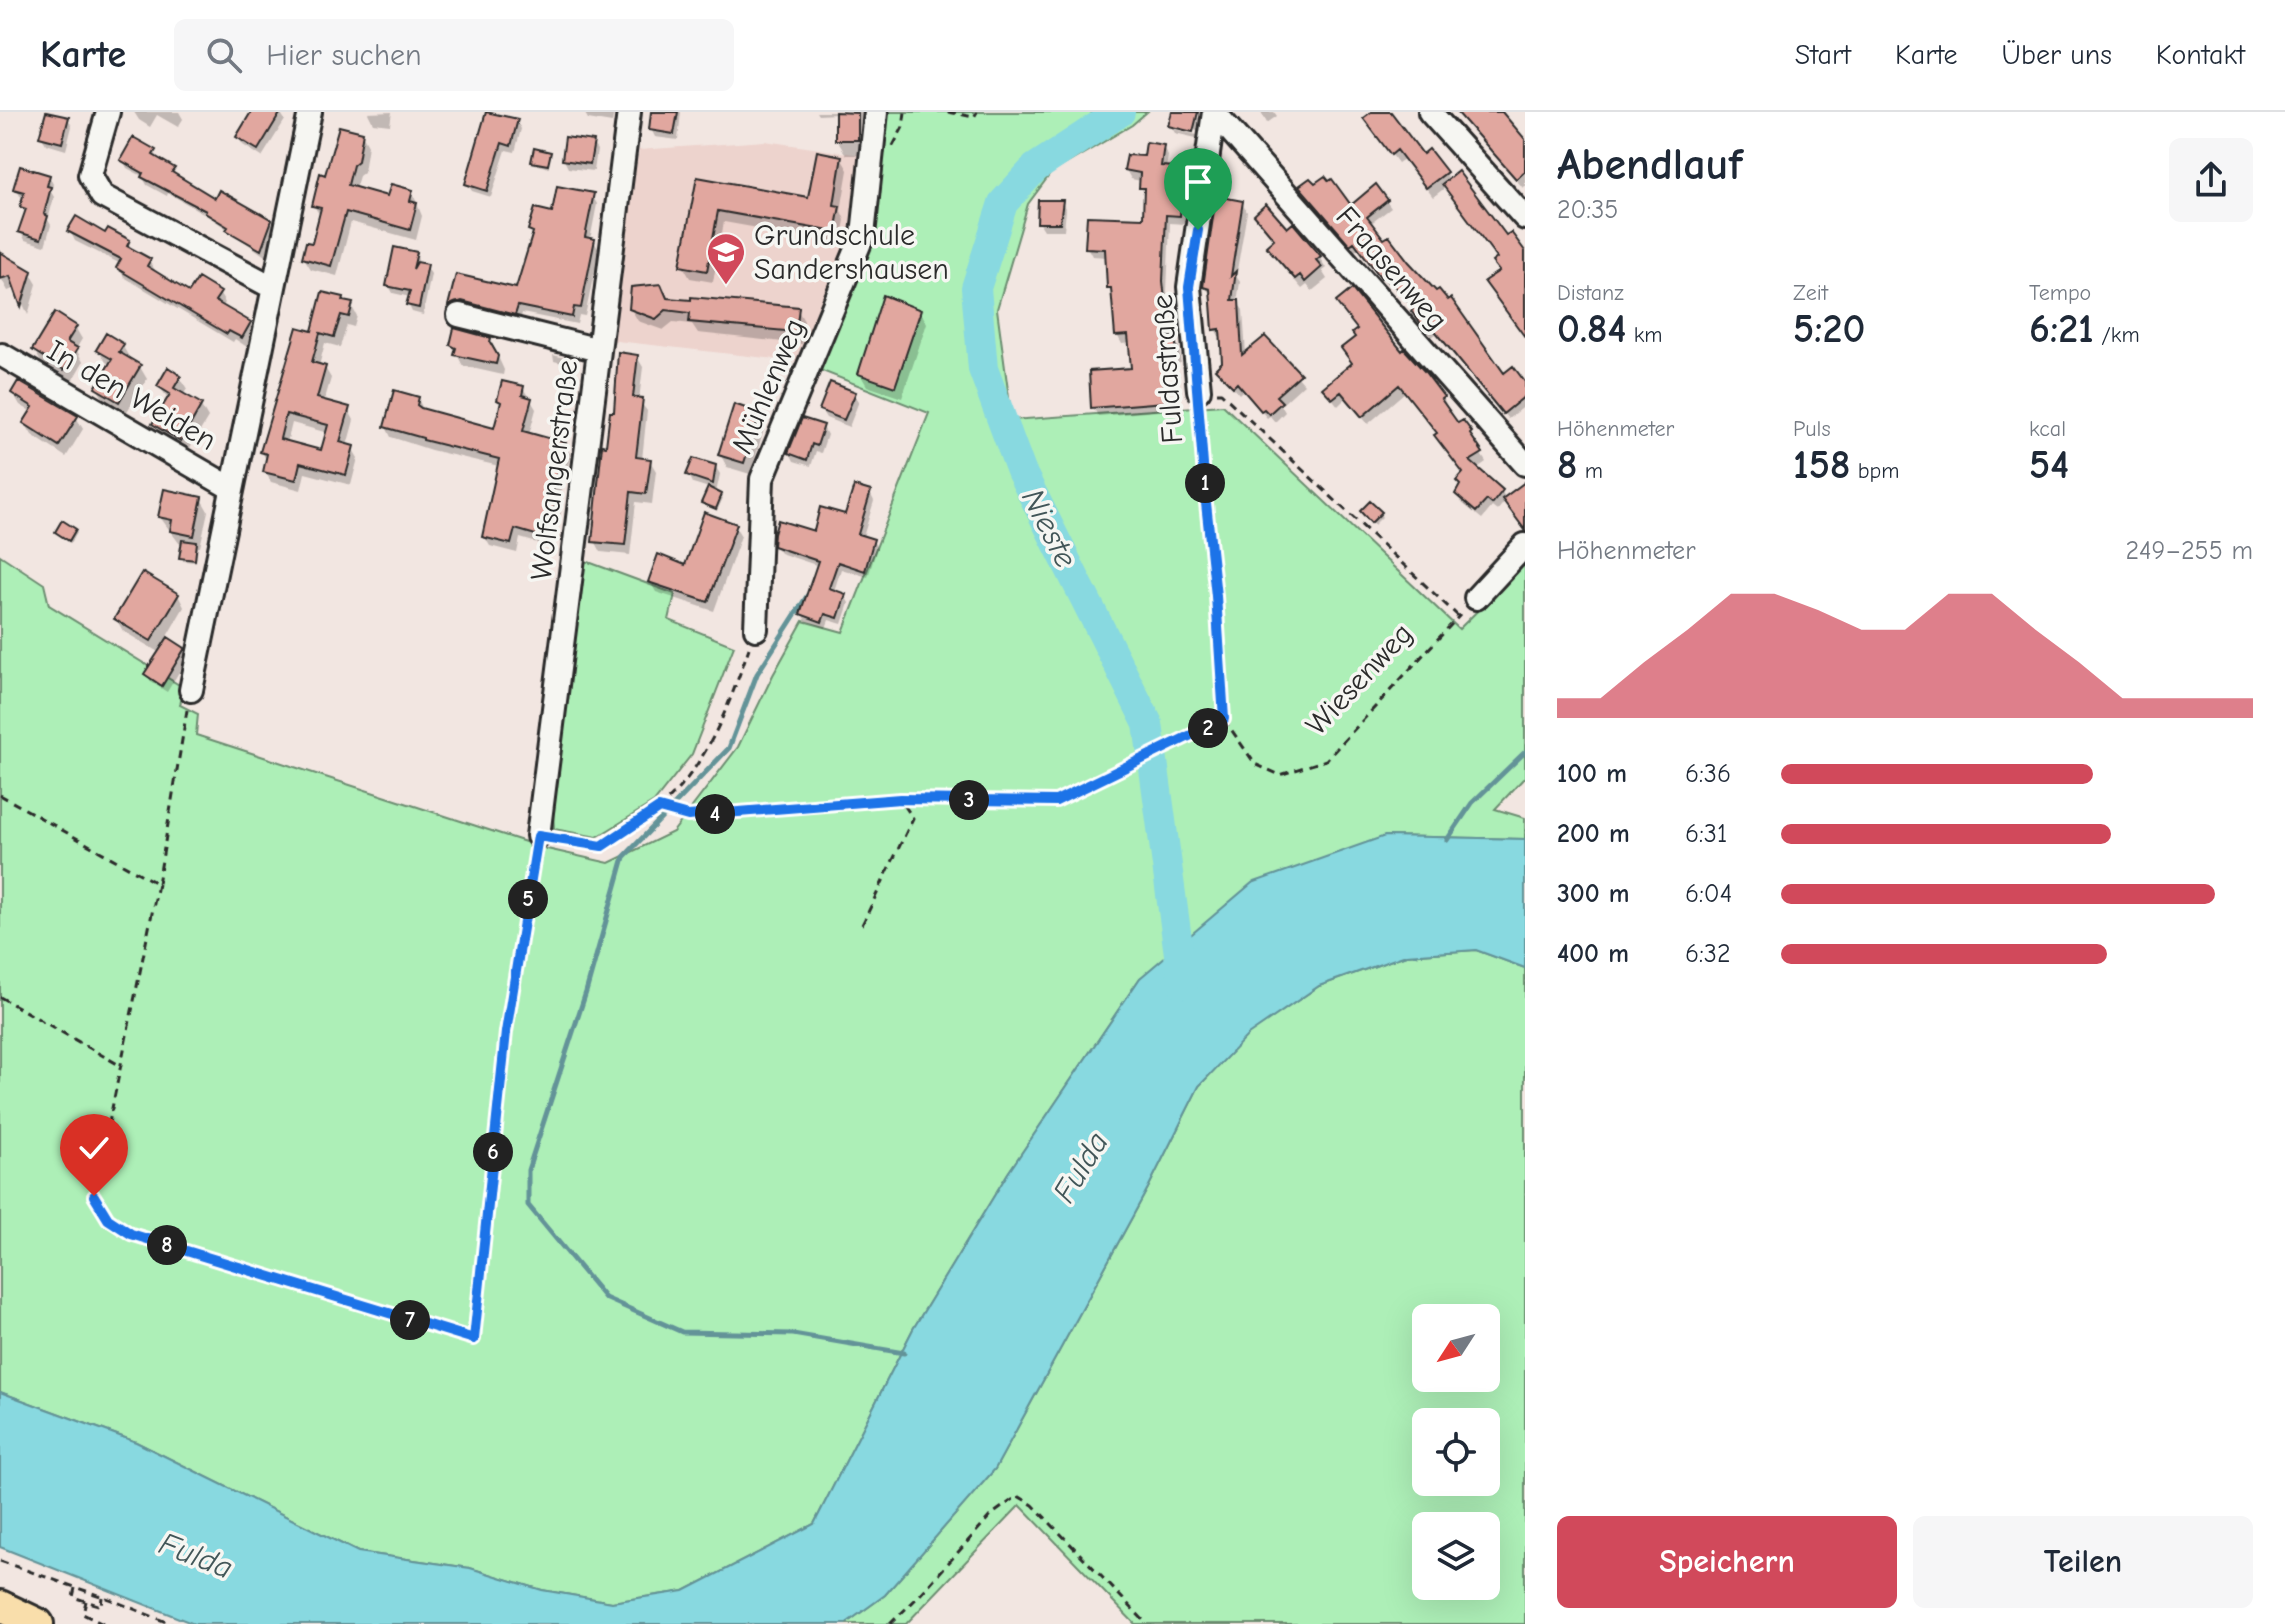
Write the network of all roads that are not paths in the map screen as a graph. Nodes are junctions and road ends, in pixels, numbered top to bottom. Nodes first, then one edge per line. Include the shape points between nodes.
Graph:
1 (108, 112) edge
2 (310, 112) edge
3 (629, 112) edge
4 (876, 112) edge
5 (1214, 112) edge
6 (1430, 112) edge
7 (1525, 218) edge
8 (272, 287) junction
9 (459, 315) dead end
10 (599, 350) junction
11 (2, 355) dead end
12 (1199, 390) road end
13 (1525, 464) edge
14 (231, 488) junction
15 (1525, 545) edge
16 (1476, 598) road end
17 (756, 629) road end
18 (191, 690) road end
19 (538, 836) road end
20 (0, 1606) edge
21 (38, 1624) edge

1 - 8 street via 90,175 102,196
2 - 8 street, In den Weiden
3 - 10 street, Wolfsangerstraße
4 - 17 street, Mühlenweg via 863,235 762,479
5 - 12 street, Fuldastraße via 1189,287
5 - 13 street, Fraasenweg
6 - 7 street
8 - 14 street, In den Weiden
9 - 10 street
10 - 19 street, Wolfsangerstraße
11 - 14 street, In den Weiden
14 - 18 street, In den Weiden
15 - 16 street
20 - 21 main road

